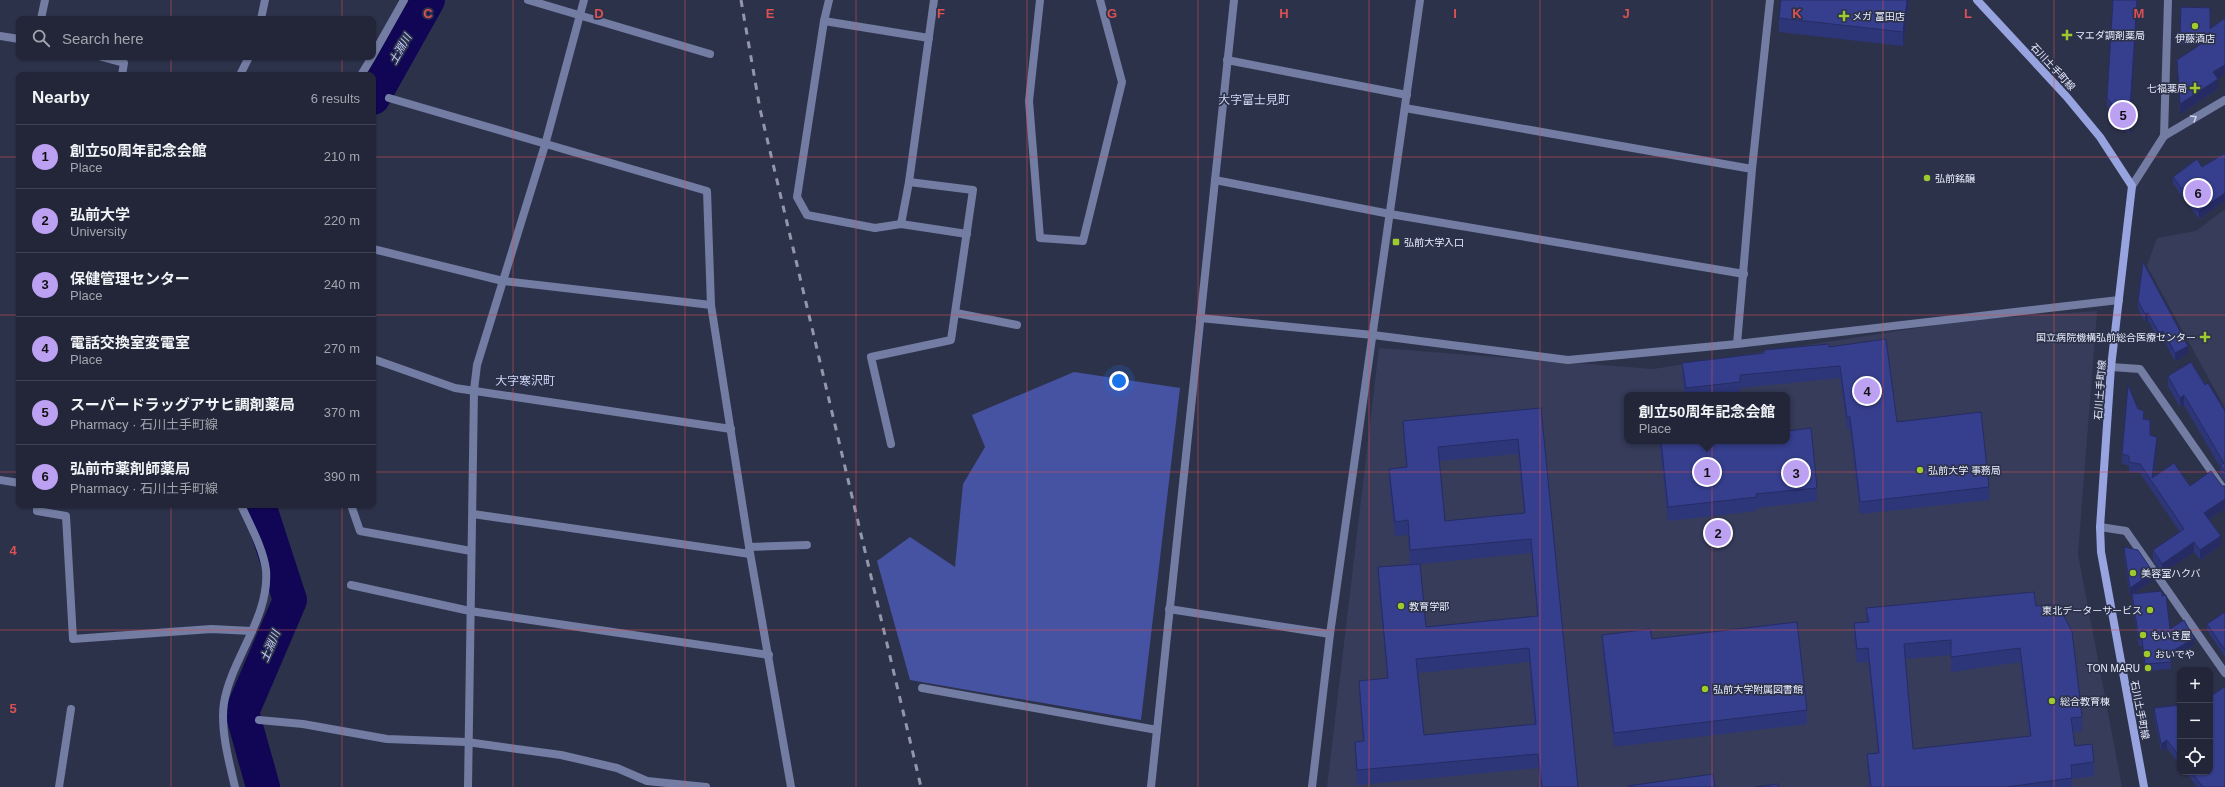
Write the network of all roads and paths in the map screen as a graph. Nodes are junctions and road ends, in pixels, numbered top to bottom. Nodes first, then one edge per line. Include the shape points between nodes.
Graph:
1 (45, 0) edge
2 (264, 0) edge
3 (404, 0) edge
4 (528, 0) edge
5 (584, 0) edge
6 (829, 0) edge
7 (934, 0) edge
8 (1040, 0) edge
9 (1100, 0) edge
10 (1234, 0) edge
11 (1420, 0) edge
12 (1770, 0) edge
13 (1977, 0) edge
14 (2168, 0) edge
15 (580, 14) junction
16 (42, 16) edge
17 (261, 16) edge
18 (824, 21) junction
19 (0, 36) edge
20 (929, 38) junction
21 (16, 39) edge
22 (376, 49) edge
23 (710, 54) dead end
24 (113, 60) edge
25 (248, 60) edge
26 (370, 60) edge
27 (1227, 60) junction
28 (122, 72) edge
29 (242, 72) edge
30 (363, 72) edge
31 (1407, 94) junction
32 (389, 98) dead end
33 (2225, 100) edge
34 (1405, 108) junction
35 (2164, 136) junction
36 (545, 145) junction
37 (1752, 168) junction
38 (1215, 180) junction
39 (909, 182) junction
40 (2132, 186) junction
41 (1390, 214) junction
42 (901, 224) junction
43 (967, 234) junction
44 (376, 250) edge
45 (1744, 274) junction
46 (503, 281) junction
47 (2119, 300) junction
48 (711, 305) junction
49 (956, 313) junction
50 (1200, 318) junction
51 (1017, 325) dead end
52 (1373, 335) junction
53 (1737, 344) junction
54 (376, 360) edge
55 (2111, 367) junction
56 (474, 390) junction
57 (731, 429) junction
58 (891, 444) dead end
59 (0, 480) edge
60 (16, 483) edge
61 (2225, 491) edge
62 (36, 508) edge
63 (242, 508) edge
64 (351, 508) edge
65 (473, 514) junction
66 (2100, 527) junction
67 (807, 545) dead end
68 (749, 550) junction
69 (471, 551) junction
70 (351, 585) dead end
71 (1169, 609) junction
72 (470, 611) junction
73 (252, 631) junction
74 (1330, 634) junction
75 (769, 655) junction
76 (2225, 673) edge
77 (922, 688) dead end
78 (71, 709) dead end
79 (259, 720) dead end
80 (1157, 730) junction
81 (467, 742) junction
82 (59, 787) edge
83 (235, 787) edge
84 (468, 787) edge
85 (706, 787) edge
86 (791, 787) edge
87 (1151, 787) edge
88 (1312, 787) edge
89 (2144, 787) edge

1 - 16 street
2 - 17 street
3 - 22 street
4 - 15 street
5 - 15 street
6 - 18 street
7 - 20 street
8 - 9 street via 1029,101 1040,238 1082,240 1122,82
10 - 27 street
11 - 31 street
12 - 37 street
13 - 40 main road, 石川土手町線 via 2066,96 2100,137
14 - 35 street
15 - 23 street
15 - 36 street
18 - 20 street
18 - 42 street via 797,197 807,215 875,228
19 - 21 street
20 - 39 street
24 - 28 street via 124,63
25 - 29 street
26 - 30 street
27 - 31 street
27 - 38 street
31 - 34 street
32 - 36 street
35 -> 33 street
34 - 37 street
34 - 41 street
35 - 40 street
36 - 46 street
36 - 48 street via 707,191
37 - 45 street
38 - 41 street
38 - 50 street
39 - 42 street
39 - 43 street via 972,190
40 - 47 main road, 石川土手町線
41 - 45 street
41 - 52 street
42 - 43 street
43 - 49 street
44 - 46 street
45 - 53 street
46 - 48 street
46 - 56 street via 477,365
47 - 53 street
47 - 55 main road, 石川土手町線
48 - 57 street
49 - 51 street
49 - 58 street via 951,340 871,357
50 - 52 street
50 - 71 street
52 - 53 street via 1568,360
52 - 74 street
54 - 56 street via 455,388
55 - 61 street via 2140,369
55 - 66 main road, 石川土手町線
56 - 57 street
56 - 65 street
57 - 68 street
59 - 60 street
62 - 73 street via 36,511 66,516 73,639 211,629
63 - 73 street via 266,570 264,595
64 - 69 street via 360,531
65 - 68 street
65 - 69 street
66 - 76 street via 2126,531
66 - 89 main road, 石川土手町線 via 2101,552
67 - 68 street
68 - 75 street
69 - 72 street
70 - 72 street
71 - 74 street
71 - 80 street
72 - 75 street
72 - 81 street
73 - 83 street via 231,678 224,704 226,742
74 - 88 street
75 - 86 street
77 - 80 street
78 - 82 street
79 - 81 street via 303,724 387,739
80 - 87 street
81 - 84 street
81 - 85 street via 561,755 617,768 647,781

